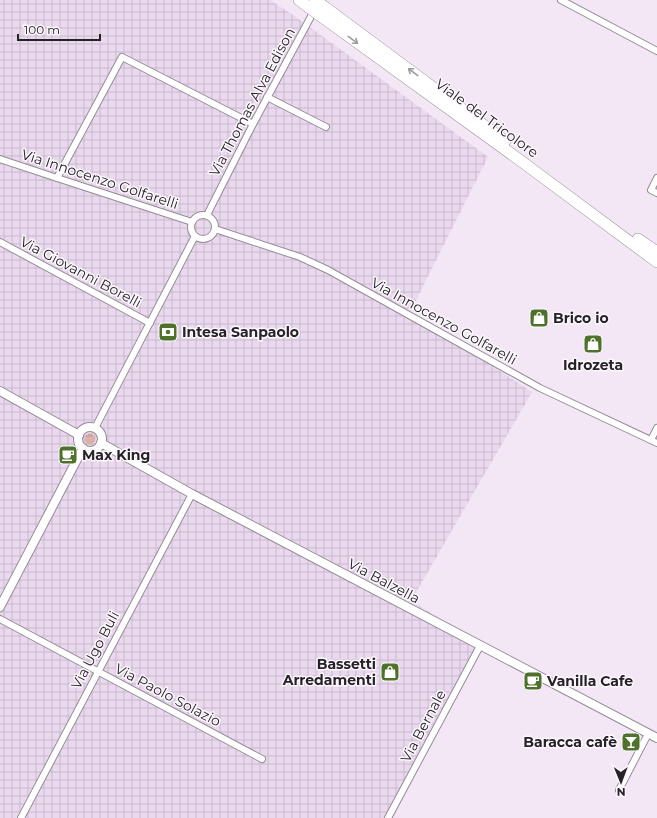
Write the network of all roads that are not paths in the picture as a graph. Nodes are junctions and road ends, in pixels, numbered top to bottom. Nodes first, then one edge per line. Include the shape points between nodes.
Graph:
1 (561, 0) edge
2 (307, 2) edge
3 (323, 8) edge
4 (657, 51) edge
5 (267, 97) junction
6 (253, 124) junction
7 (326, 127) dead end
8 (523, 158) junction
9 (0, 159) edge
10 (56, 178) junction
11 (657, 178) edge
12 (657, 193) edge
13 (207, 215) junction
14 (192, 222) junction
15 (215, 229) junction
16 (195, 236) junction
17 (0, 242) edge
18 (657, 252) edge
19 (657, 262) edge
20 (150, 323) junction
21 (0, 391) edge
22 (95, 428) junction
23 (657, 428) edge
24 (79, 435) junction
25 (654, 442) edge
26 (101, 443) junction
27 (83, 448) junction
28 (192, 494) junction
29 (0, 607) edge
30 (0, 619) edge
31 (480, 646) junction
32 (98, 671) junction
33 (648, 734) junction
34 (657, 738) edge
35 (262, 759) dead end
36 (619, 790) dead end
37 (21, 818) edge
38 (388, 818) edge

1 - 4 street
2 - 3 highway, Viale del Tricolore, bridge
3 - 5 street, Via Thomas Alva Edison
3 - 8 highway, Viale del Tricolore
5 - 6 street, Via Thomas Alva Edison
5 - 7 street
6 - 10 street via 122,57
6 - 13 street, Via Thomas Alva Edison
8 - 18 highway, Viale del Tricolore
8 - 19 highway, Viale del Tricolore
9 - 10 street, Via Innocenzo Golfarelli
10 - 14 street, Via Innocenzo Golfarelli
11 - 12 street via 650,190
13 - 14 street via 197,217
13 - 15 street via 214,222
14 - 16 street via 191,229
15 - 16 street via 209,238
15 - 25 street, Via Innocenzo Golfarelli via 300,257 328,270 540,388
16 - 20 street
17 - 20 street, Via Giovanni Borelli
20 - 22 street
21 - 24 street
22 - 24 street via 88,427
22 - 26 street via 100,433
23 - 25 street
24 - 27 street via 79,442
26 - 27 street via 93,450
26 - 28 street, Via Balzella
27 - 29 street
28 - 31 street, Via Balzella
28 - 32 street, Via Ugo Buli
30 - 32 street, Via Paolo Solazio
31 - 33 street, Via Balzella
31 - 38 street, Via Bernale
32 - 35 street, Via Paolo Solazio
32 - 37 street, Via Ugo Buli
33 - 34 street, Via Balzella
33 - 36 street

